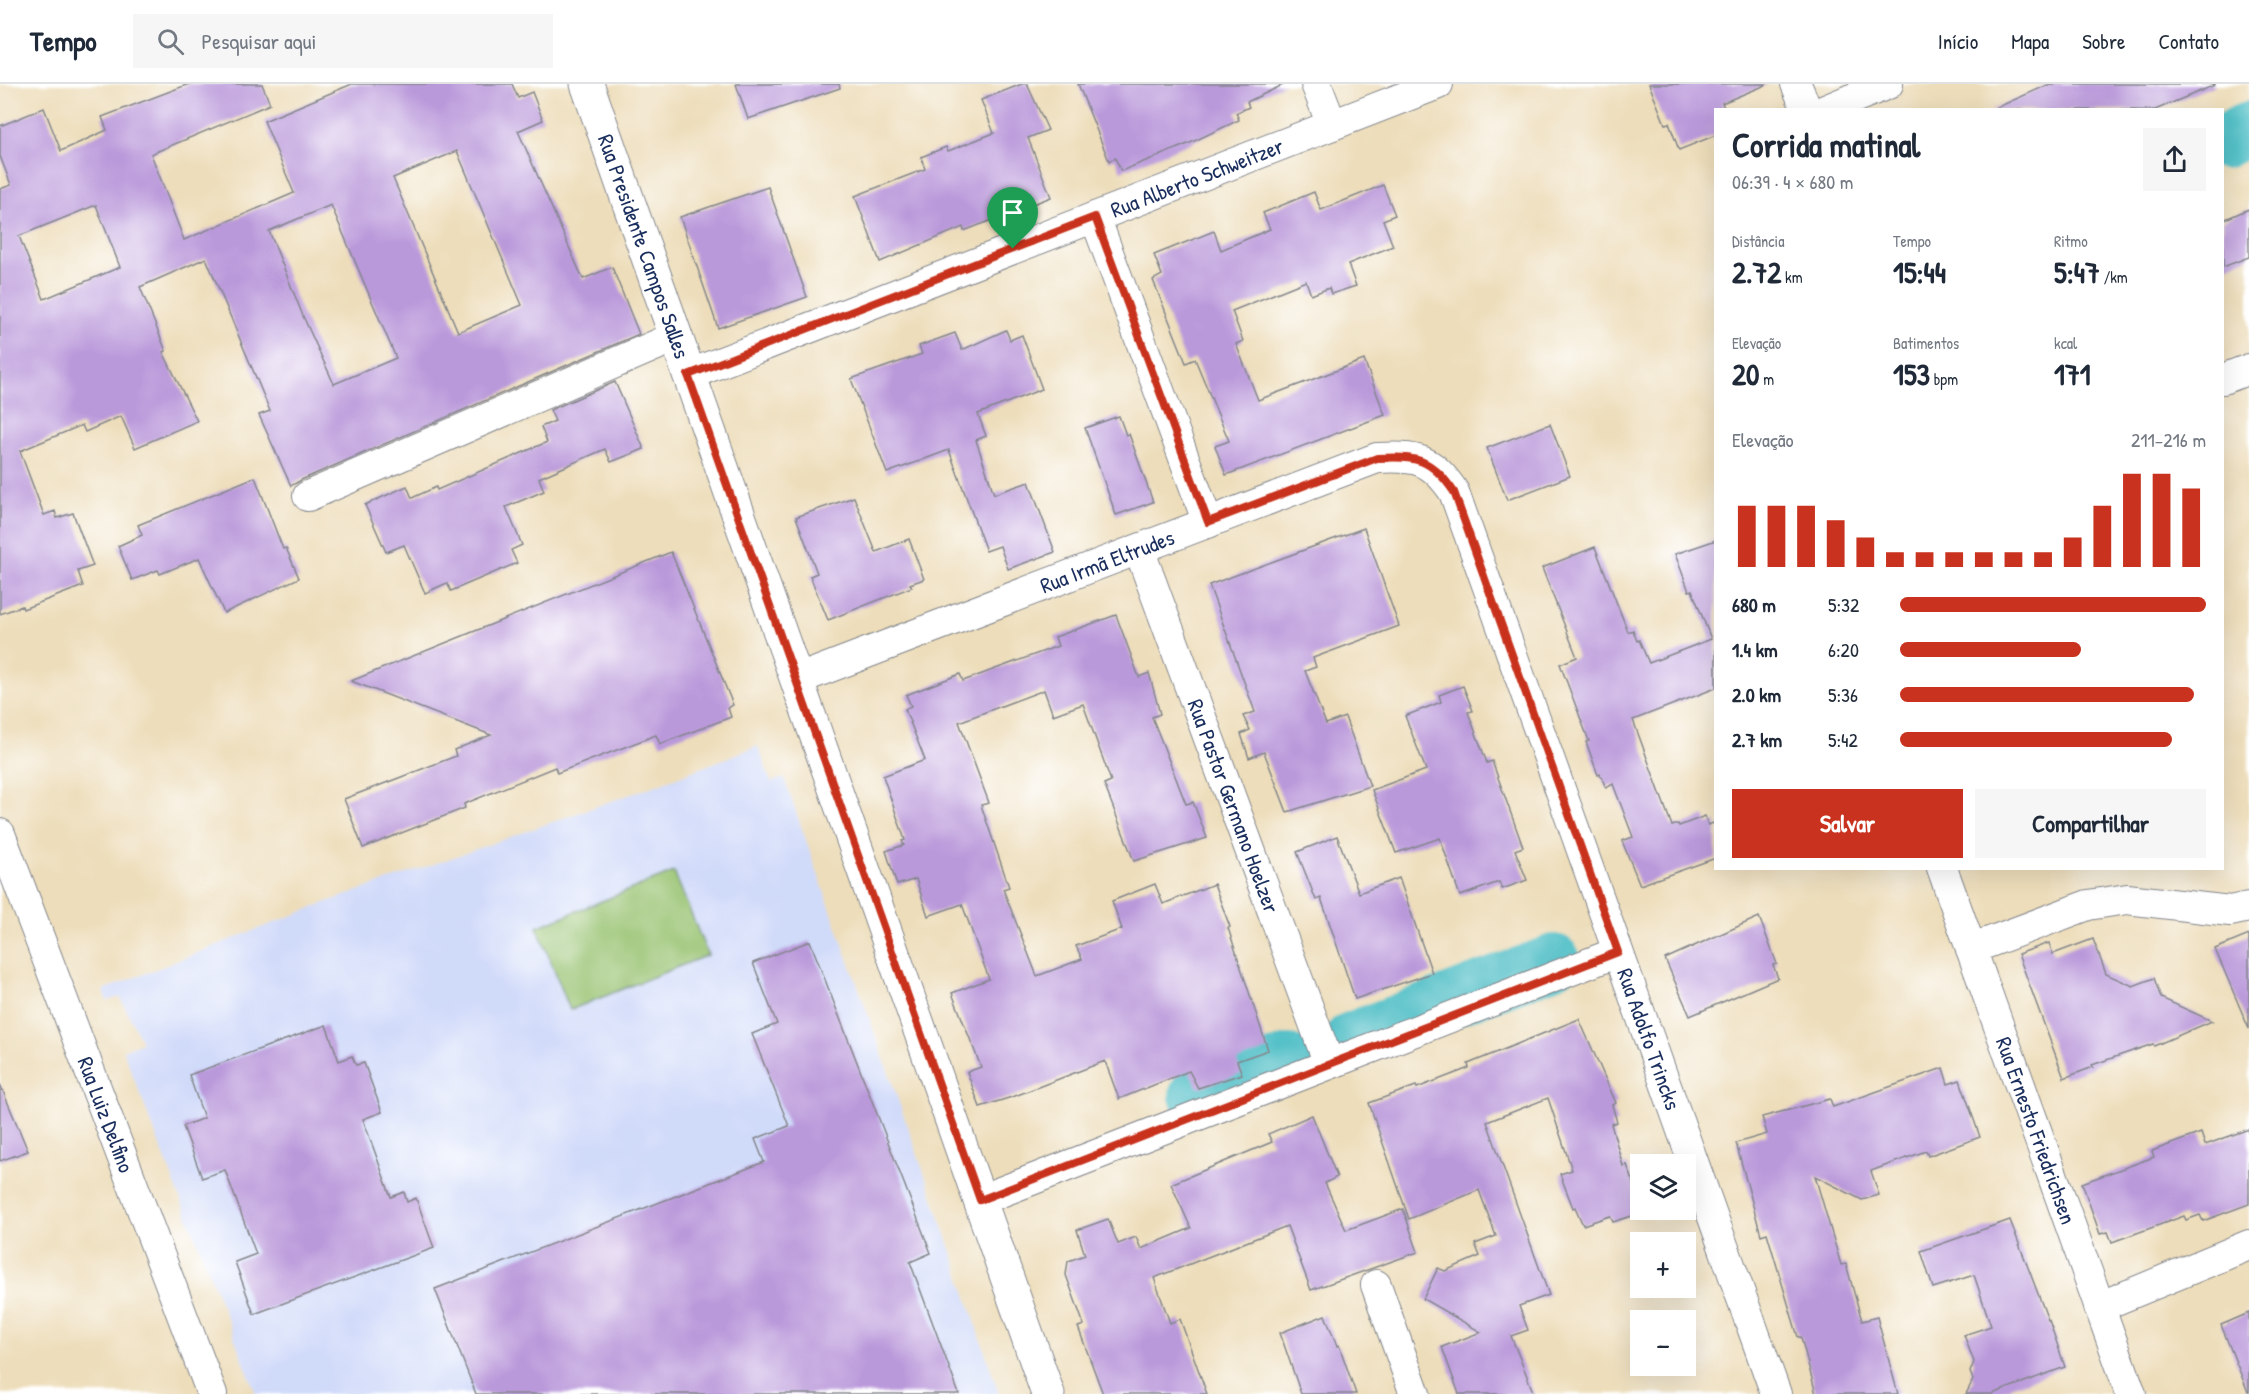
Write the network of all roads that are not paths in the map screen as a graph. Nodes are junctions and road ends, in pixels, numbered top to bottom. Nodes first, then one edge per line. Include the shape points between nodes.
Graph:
1 (586, 84) edge
2 (1316, 84) edge
3 (1438, 84) edge
4 (1796, 84) edge
5 (1888, 84) edge
6 (1806, 108) edge
7 (1830, 108) edge
8 (1332, 125) junction
9 (1095, 217) junction
10 (675, 337) junction
11 (2249, 369) edge
12 (688, 375) junction
13 (2224, 379) edge
14 (1419, 460) joint
15 (308, 496) dead end
16 (1208, 522) junction
17 (1139, 549) junction
18 (796, 680) junction
19 (0, 834) edge
20 (1943, 870) edge
21 (2249, 907) edge
22 (1971, 949) junction
23 (1618, 952) junction
24 (1329, 1064) junction
25 (980, 1200) junction
26 (2249, 1245) edge
27 (1376, 1285) dead end
28 (2099, 1306) junction
29 (212, 1394) edge
30 (1048, 1394) edge
31 (1415, 1394) edge
32 (1776, 1394) edge
33 (2131, 1394) edge

1 - 10 main road, Rua Presidente Campos Salles
2 - 8 street
3 - 8 street, Rua Alberto Schweitzer
4 - 6 street
5 - 7 street
8 - 9 street, Rua Alberto Schweitzer
9 - 12 street, Rua Alberto Schweitzer
9 - 16 street
10 - 12 main road, Rua Presidente Campos Salles
10 - 15 street
11 - 13 street
12 - 18 main road, Rua Presidente Campos Salles
14 - 16 street, Rua Irmã Eltrudes via 1377,458
14 - 23 street, Rua Adolfo Trincks via 1441,473 1454,492
16 - 17 street, Rua Irmã Eltrudes
17 - 18 street, Rua Irmã Eltrudes
17 - 24 street, Rua Pastor Germano Hoelzer
18 - 25 main road, Rua Presidente Campos Salles
19 - 29 street, Rua Luiz Delfino
20 - 22 street, Rua Ernesto Friedrichsen
21 - 22 street via 2230,911 2127,898 2088,905
22 - 28 street, Rua Ernesto Friedrichsen
23 - 24 street
23 - 32 street, Rua Adolfo Trincks
24 - 25 street
25 - 30 main road, Rua Presidente Campos Salles
26 - 28 street
27 - 31 street
28 - 33 street, Rua Ernesto Friedrichsen

